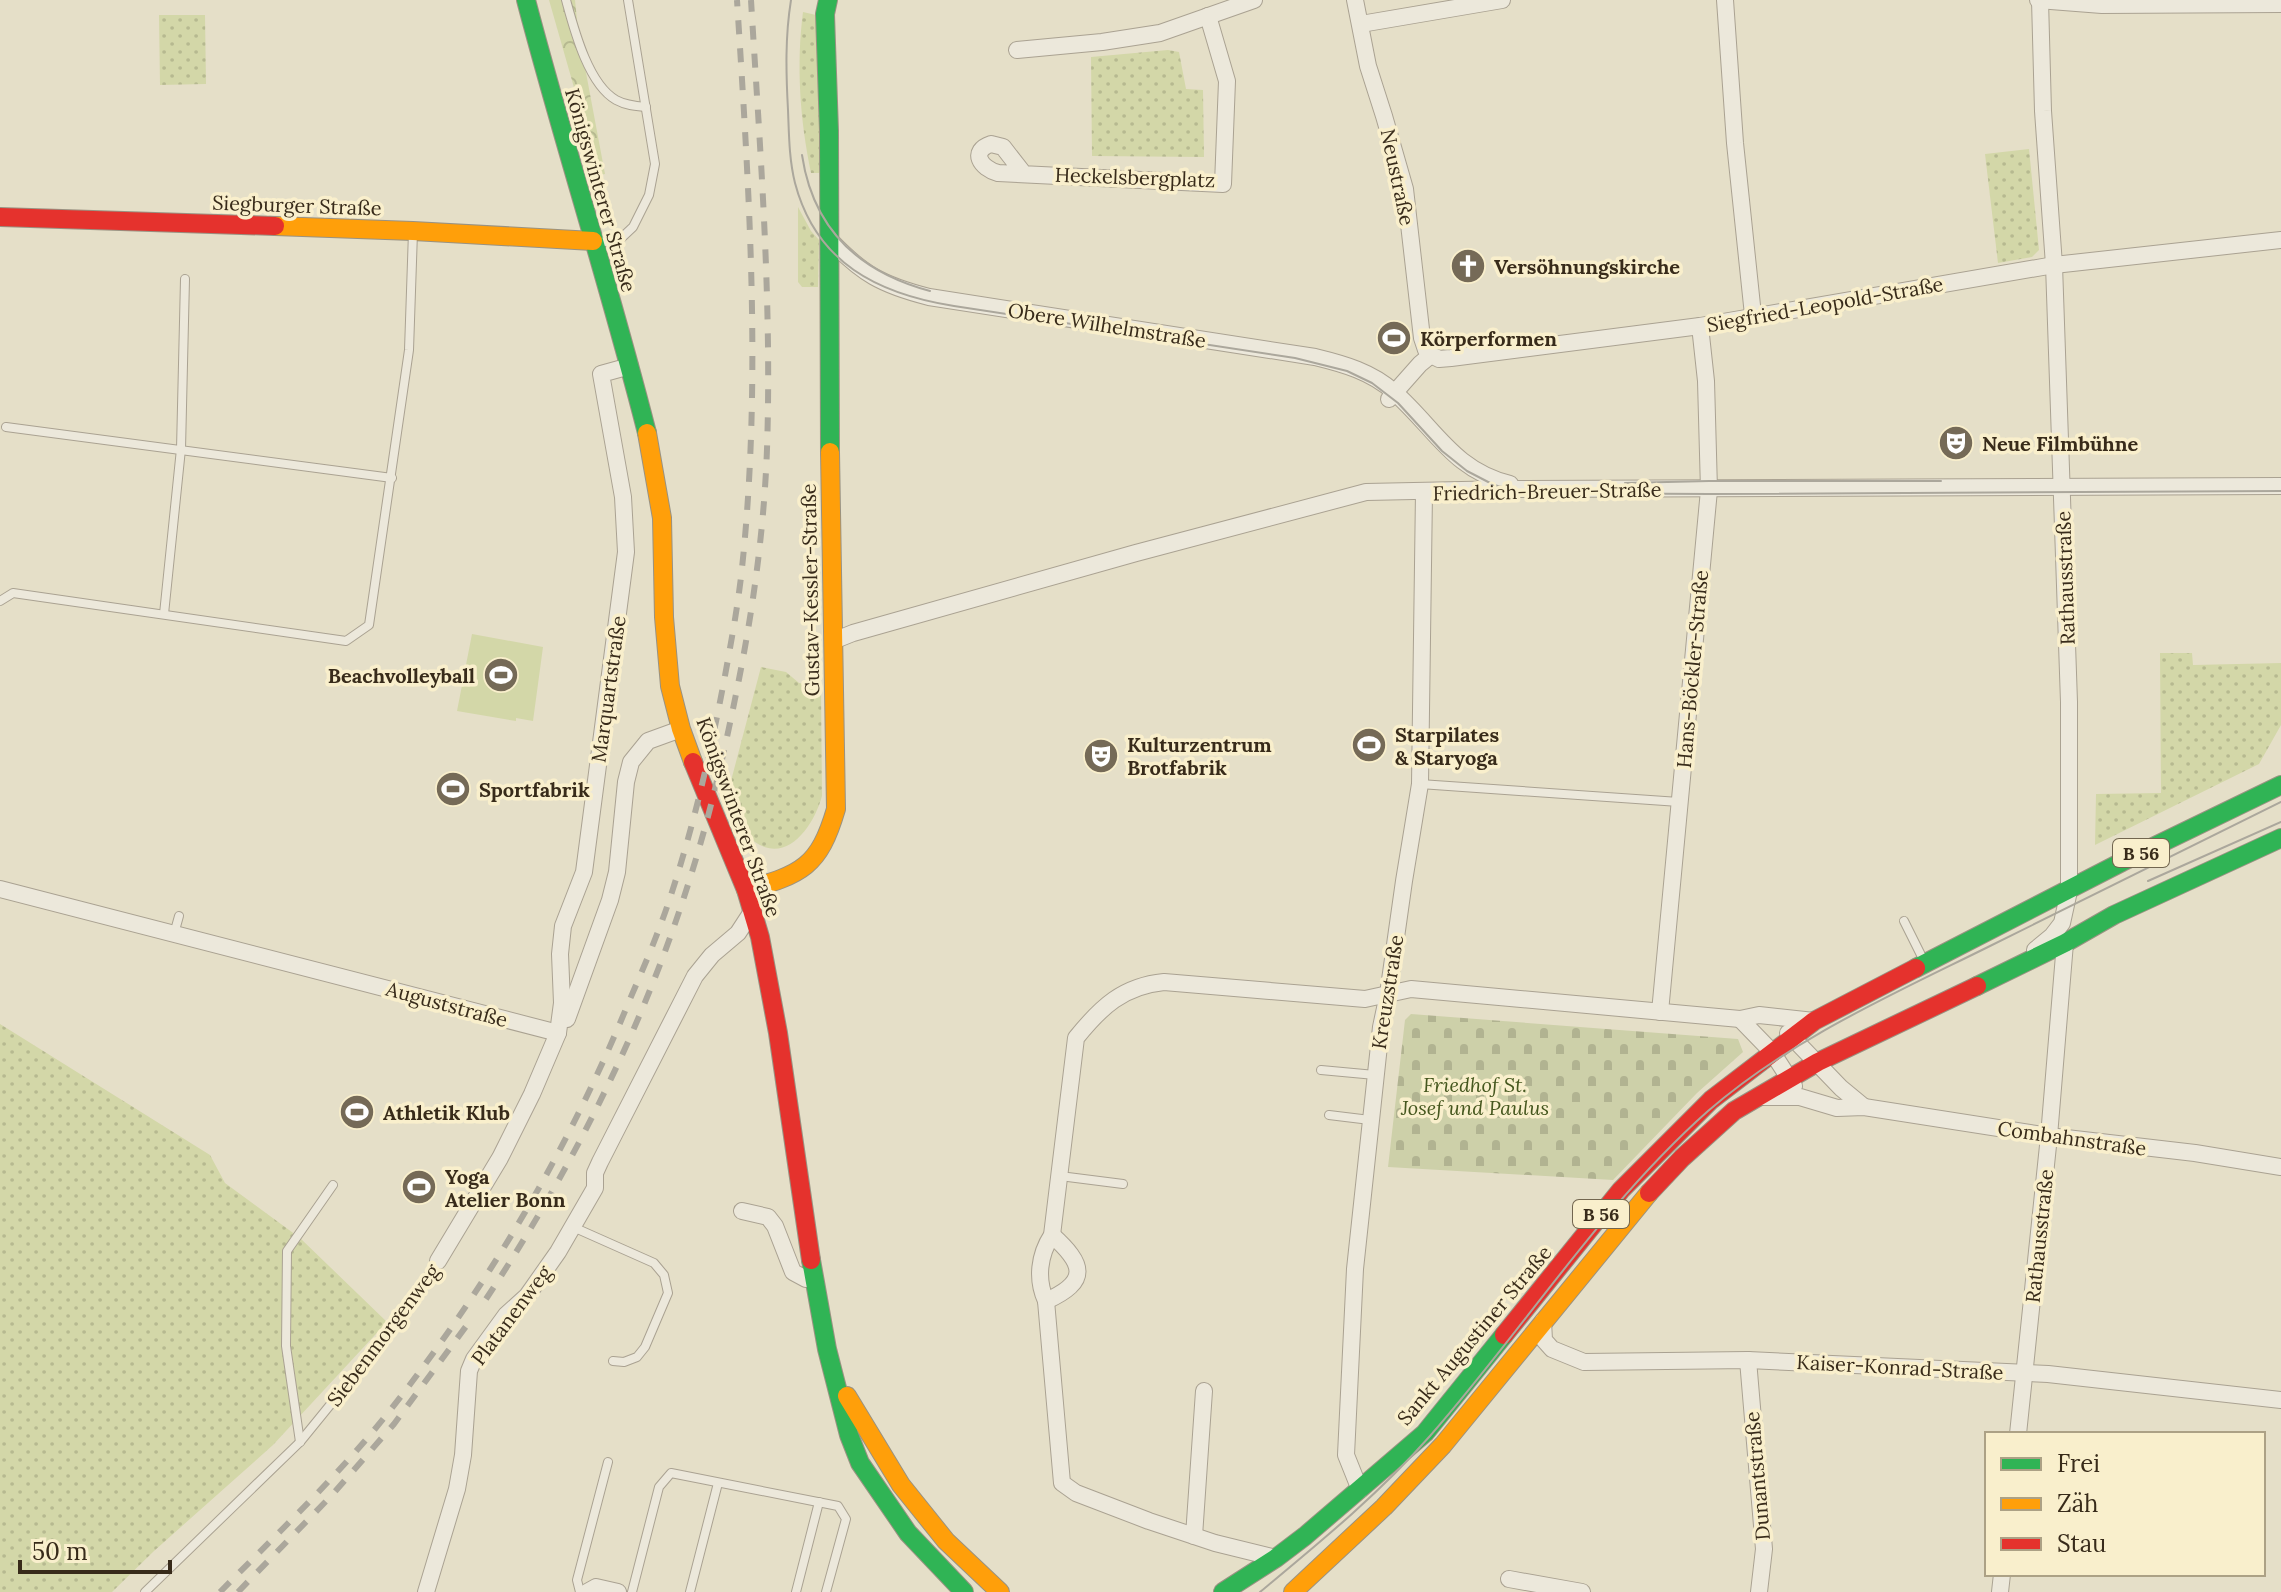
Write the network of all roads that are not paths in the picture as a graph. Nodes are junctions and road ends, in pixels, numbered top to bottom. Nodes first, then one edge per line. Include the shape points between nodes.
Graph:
1 (526, 0) edge
2 (566, 0) edge
3 (628, 0) edge
4 (828, 0) edge
5 (1254, 0) edge
6 (1355, 0) edge
7 (1502, 0) edge
8 (1725, 0) edge
9 (2039, 0) edge
10 (2281, 4) edge
11 (1208, 16) junction
12 (1361, 24) junction
13 (1017, 50) dead end
14 (646, 107) junction
15 (1024, 174) dead end
16 (0, 217) edge
17 (413, 231) junction
18 (829, 239) junction
19 (2281, 240) edge
20 (593, 241) junction
21 (2054, 265) junction
22 (185, 279) dead end
23 (1753, 315) junction
24 (1700, 326) junction
25 (1431, 355) junction
26 (630, 366) junction
27 (1392, 396) junction
28 (6, 427) dead end
29 (181, 449) junction
30 (392, 478) junction
31 (2281, 486) edge
32 (2062, 487) junction
33 (1531, 490) junction
34 (1709, 490) junction
35 (1424, 492) junction
36 (0, 601) edge
37 (164, 614) junction
38 (833, 641) junction
39 (681, 729) junction
40 (1420, 784) junction
41 (2281, 785) edge
42 (1679, 802) junction
43 (2281, 838) edge
44 (0, 889) edge
45 (746, 890) junction
46 (2069, 891) junction
47 (753, 910) junction
48 (179, 916) dead end
49 (1904, 921) dead end
50 (174, 934) junction
51 (2065, 943) junction
52 (2022, 962) junction
53 (1925, 963) junction
54 (1388, 994) junction
55 (1660, 1012) junction
56 (1772, 1017) junction
57 (1740, 1019) junction
58 (1814, 1021) junction
59 (558, 1033) junction
60 (1792, 1037) junction
61 (1772, 1052) junction
62 (1818, 1062) junction
63 (1321, 1070) dead end
64 (1375, 1075) junction
65 (1789, 1078) junction
66 (1800, 1097) junction
67 (1755, 1098) junction
68 (1864, 1107) junction
69 (1329, 1115) dead end
70 (1370, 1120) junction
71 (2049, 1136) junction
72 (2281, 1167) edge
73 (1058, 1176) junction
74 (1123, 1184) dead end
75 (333, 1185) dead end
76 (742, 1211) dead end
77 (572, 1227) junction
78 (1052, 1235) junction
79 (438, 1261) joint
80 (814, 1278) junction
81 (1046, 1301) junction
82 (1543, 1321) junction
83 (1748, 1360) junction
84 (613, 1361) dead end
85 (834, 1374) junction
86 (2024, 1374) junction
87 (1204, 1391) dead end
88 (2281, 1400) edge
89 (2018, 1432) edge
90 (300, 1442) junction
91 (608, 1462) dead end
92 (718, 1483) junction
93 (1360, 1490) junction
94 (819, 1502) junction
95 (1194, 1536) junction
96 (1276, 1558) junction
97 (1509, 1579) dead end
98 (145, 1592) edge
99 (426, 1592) edge
100 (580, 1592) edge
101 (587, 1592) edge
102 (618, 1592) edge
103 (632, 1592) edge
104 (690, 1592) edge
105 (796, 1592) edge
106 (826, 1592) edge
107 (964, 1592) edge
108 (1000, 1592) edge
109 (1223, 1592) edge
110 (1293, 1592) edge
111 (1582, 1592) edge
112 (1759, 1592) edge

1 - 20 main road, Königswinterer Straße
2 - 14 lane via 599,84 613,98
3 - 14 lane
4 - 18 main road, Gustav-Kessler-Straße
5 - 11 street
6 - 12 street, Neustraße
7 - 12 street
8 - 23 street
9 - 10 street
9 - 21 street, Rathausstraße
11 - 13 street via 1160,33
11 - 15 street, Heckelsbergplatz via 1227,81 1223,184
12 - 25 street, Neustraße via 1368,66 1405,189 1422,338
14 - 20 lane via 655,164 649,195 633,227 616,243
16 - 17 main road, Siegburger Straße
17 - 20 main road, Siegburger Straße
17 - 30 lane via 409,350
18 - 27 street, Obere Wilhelmstraße via 871,277 898,289 1315,357 1374,377
18 - 38 main road, Gustav-Kessler-Straße
19 - 21 street, Siegfried-Leopold-Straße
20 - 26 main road, Königswinterer Straße
21 - 23 street, Siegfried-Leopold-Straße
21 - 32 street, Rathausstraße
22 - 29 lane
23 - 24 street, Siegfried-Leopold-Straße
24 - 25 street, Siegfried-Leopold-Straße via 1451,358
24 - 34 street, Hans-Böckler-Straße
25 - 27 street
26 - 39 main road, Königswinterer Straße via 658,489 667,656
26 - 59 street, Marquartstraße via 601,374 623,497 626,552 584,872 563,926
27 - 33 street, Obere Wilhelmstraße via 1472,468
28 - 29 lane
29 - 30 lane
29 - 37 lane
30 - 37 lane via 369,625 346,641
31 - 32 street, Friedrich-Breuer-Straße
32 - 34 street, Friedrich-Breuer-Straße
32 - 46 street, Rathausstraße
33 - 34 street, Friedrich-Breuer-Straße
33 - 35 street, Friedrich-Breuer-Straße
34 - 42 street, Hans-Böckler-Straße
35 - 38 street, Friedrich-Breuer-Straße via 1366,492
35 - 40 street, Kreuzstraße
36 - 37 lane via 13,593
38 - 45 main road, Gustav-Kessler-Straße via 832,826 817,857 804,868
39 - 45 main road, Königswinterer Straße
39 - 59 street via 648,741 631,762 610,900
40 - 42 lane
40 - 54 street, Kreuzstraße
41 - 46 main road, Sankt Augustiner Straße / B 56
42 - 55 street, Hans-Böckler-Straße
43 - 51 main road, B 56
44 - 50 street, Auguststraße
45 - 47 main road, Königswinterer Straße
46 - 52 street via 2062,923
46 - 53 main road, Sankt Augustiner Straße / B 56
47 - 77 street, Platanenweg via 695,976
47 - 80 main road, Königswinterer Straße via 778,1033
48 - 50 lane
49 - 53 lane
50 - 59 street, Auguststraße
51 - 52 main road, B 56
51 - 71 street, Rathausstraße
52 - 62 main road, B 56
53 - 58 main road, Sankt Augustiner Straße / B 56
54 - 55 street via 1411,989
54 - 64 street, Kreuzstraße
54 - 73 street via 1365,999 1164,982 1127,991 1076,1038
55 - 57 street
56 - 57 street
56 - 58 street
56 - 60 street
57 - 61 street
58 - 60 main road, Sankt Augustiner Straße / B 56
59 - 79 street, Siebenmorgenweg via 500,1158
60 - 61 main road, Sankt Augustiner Straße / B 56
60 - 62 street
61 - 65 street
61 - 93 main road, Sankt Augustiner Straße / B 56 via 1711,1100 1621,1190 1455,1399
62 - 65 main road, B 56
62 - 68 street
63 - 64 lane
64 - 70 street, Kreuzstraße
65 - 66 street
65 - 67 main road, B 56
66 - 67 street, Combahnstraße
66 - 68 street, Combahnstraße via 1837,1108
67 - 82 main road, B 56 via 1682,1158
68 - 71 street, Combahnstraße
69 - 70 lane
70 - 93 street, Kreuzstraße via 1355,1269 1346,1455
71 - 72 street, Combahnstraße
71 - 86 street, Rathausstraße
73 - 74 lane
73 - 78 street
75 - 90 lane via 287,1251 286,1346
76 - 80 street via 768,1217 793,1272
77 - 84 lane via 654,1263 664,1275 668,1293 645,1347 637,1357
77 - 99 street, Platanenweg via 547,1269 506,1315 469,1371 457,1489
78 - 81 street via 1041,1262
78 - 81 street via 1075,1260 1077,1272 1069,1289
79 - 90 lane, Siebenmorgenweg via 396,1324
80 - 85 main road, Königswinterer Straße
81 - 95 street via 1062,1483 1076,1493
82 - 83 street, Kaiser-Konrad-Straße via 1544,1340 1552,1349 1584,1362
82 - 110 main road, B 56 via 1443,1445
83 - 86 street, Kaiser-Konrad-Straße
83 - 112 street, Dunantstraße via 1764,1549
85 - 107 main road, Königswinterer Straße via 860,1463 908,1533
85 - 108 main road, Königswinterer Straße via 901,1485 946,1541
86 - 88 street, Kaiser-Konrad-Straße
86 - 89 street, Rathausstraße
87 - 95 street
90 - 98 lane, Siebenmorgenweg
91 - 100 lane via 577,1580
92 - 94 lane
92 - 103 lane via 671,1473 659,1487
92 - 104 lane
93 - 96 main road, Sankt Augustiner Straße / B 56
94 - 105 lane
94 - 106 lane via 838,1506 846,1519
95 - 96 street
96 - 109 main road, Sankt Augustiner Straße / B 56
97 - 111 street
101 - 102 street via 596,1587

